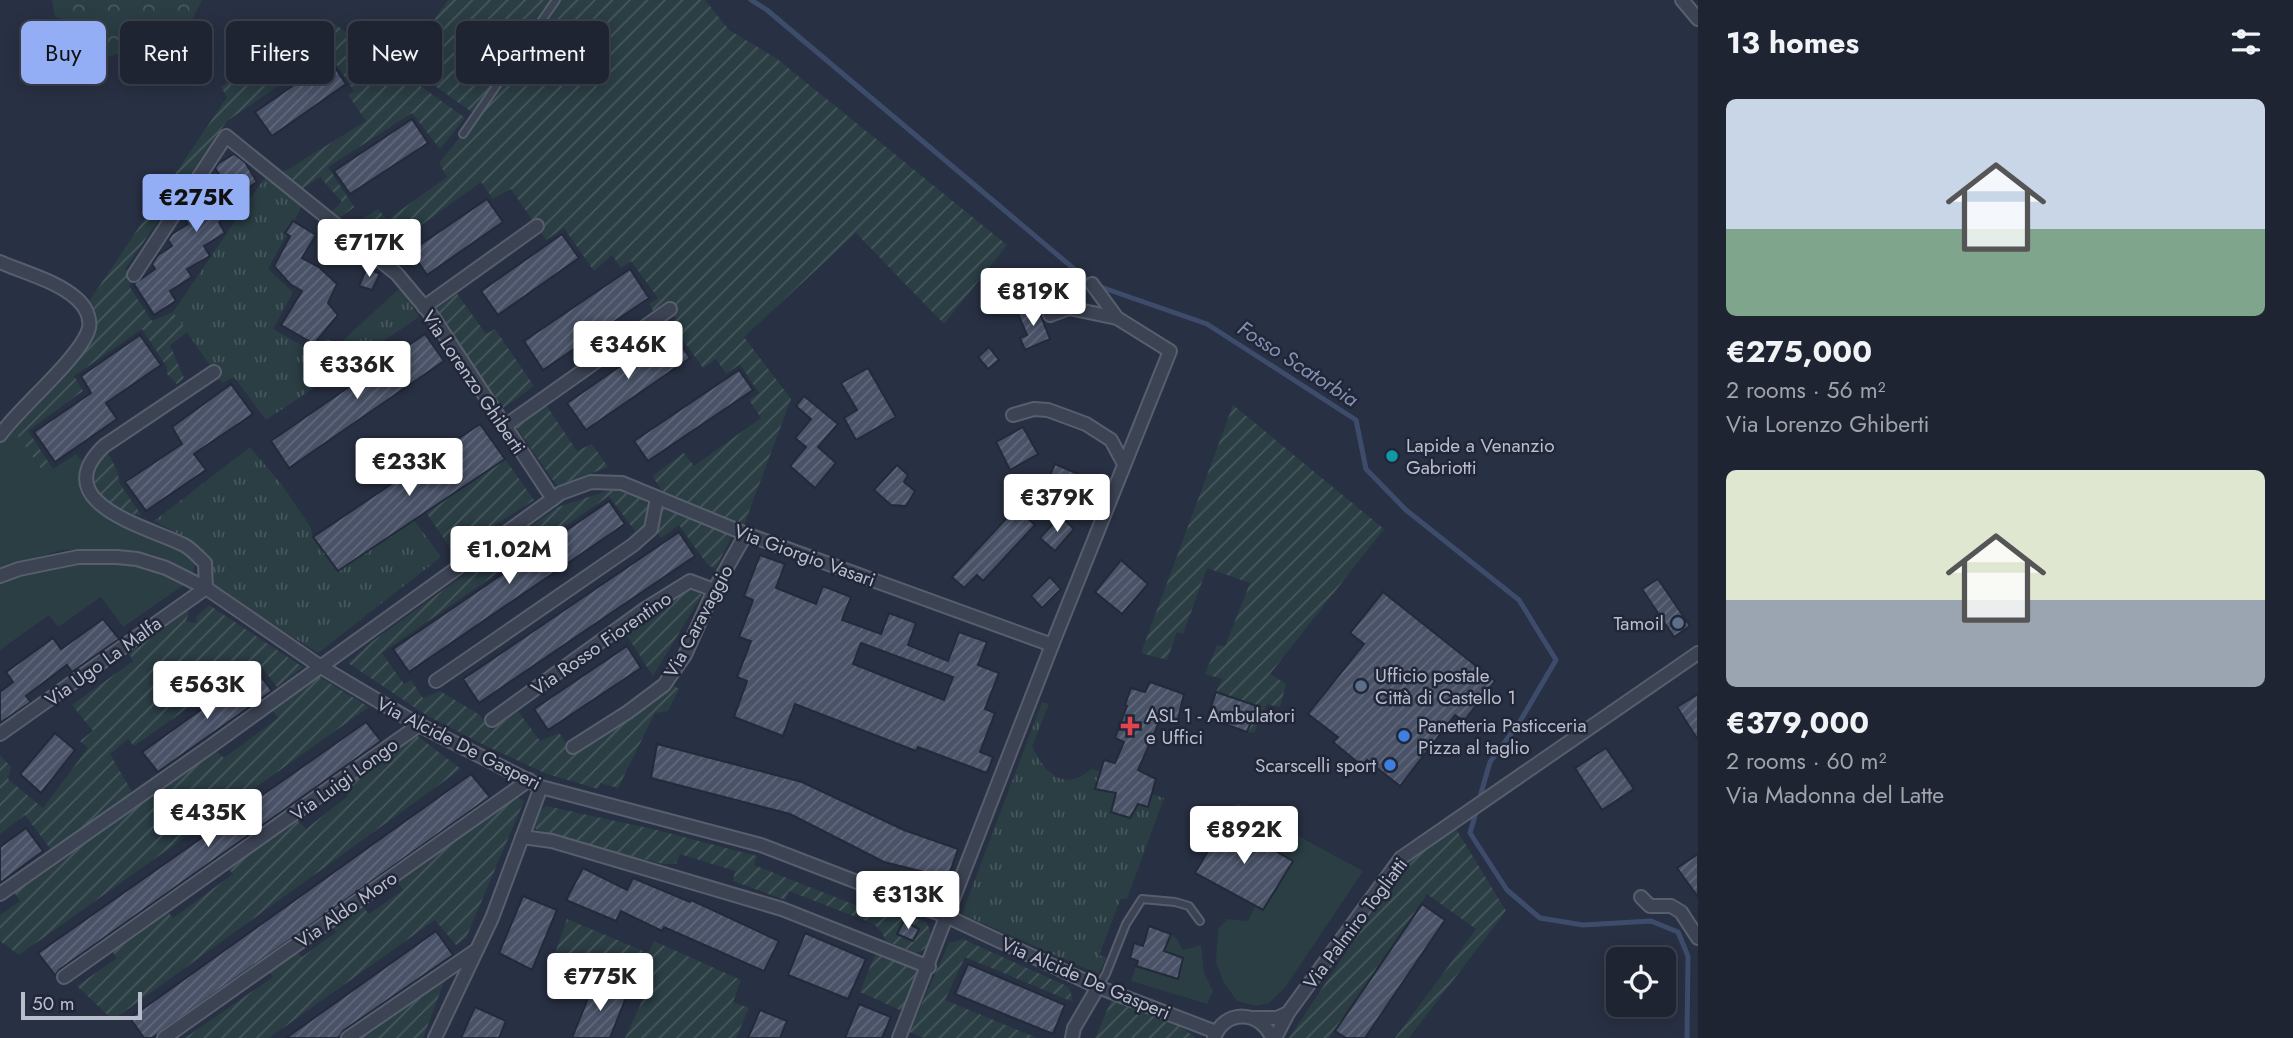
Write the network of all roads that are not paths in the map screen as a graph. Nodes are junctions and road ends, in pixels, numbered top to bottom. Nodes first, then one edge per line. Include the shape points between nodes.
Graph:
1 (556, 0) edge
2 (1682, 0) edge
3 (1698, 19) edge
4 (463, 134) dead end
5 (537, 226) dead end
6 (0, 262) edge
7 (134, 275) dead end
8 (1092, 284) dead end
9 (424, 307) junction
10 (670, 309) dead end
11 (1050, 315) dead end
12 (1117, 318) junction
13 (214, 372) dead end
14 (1013, 415) dead end
15 (505, 426) junction
16 (0, 435) edge
17 (1124, 464) junction
18 (657, 498) junction
19 (553, 499) junction
20 (746, 534) junction
21 (0, 576) edge
22 (205, 587) junction
23 (714, 590) junction
24 (1052, 645) junction
25 (1698, 653) edge
26 (321, 667) junction
27 (436, 681) dead end
28 (492, 720) dead end
29 (419, 725) junction
30 (0, 734) edge
31 (573, 747) dead end
32 (529, 780) junction
33 (541, 787) junction
34 (522, 837) junction
35 (0, 894) edge
36 (1641, 897) dead end
37 (948, 917) junction
38 (1200, 921) dead end
39 (1698, 938) edge
40 (477, 950) junction
41 (929, 967) junction
42 (64, 977) dead end
43 (1098, 987) junction
44 (1288, 1013) junction
45 (1254, 1018) junction
46 (1215, 1035) edge
47 (904, 1037) edge
48 (164, 1038) edge
49 (348, 1038) edge
50 (435, 1038) edge
51 (1072, 1038) edge
52 (1273, 1038) edge

1 - 4 lane
2 - 3 street
5 - 9 street
6 - 16 street via 79,300 88,313 89,327 66,362
7 - 9 street, Via Lorenzo Ghiberti via 226,136 397,274
8 - 12 street
9 - 15 street, Via Lorenzo Ghiberti
10 - 15 street
11 - 12 street via 1069,308
12 - 17 street via 1170,351
13 - 22 street via 104,446 91,460 86,478 93,498 118,518 187,547 205,563
14 - 17 street via 1048,410 1086,424 1111,440
15 - 19 street, Via Lorenzo Ghiberti
17 - 24 street
18 - 19 street, Via Giorgio Vasari via 622,483 591,482
18 - 20 street, Via Giorgio Vasari
18 - 27 street via 651,529 633,545
19 - 26 street, Via Giorgio Vasari
20 - 23 street, Via Caravaggio
20 - 24 street, Via Giorgio Vasari
21 - 22 street, Via Alcide De Gasperi via 78,557 117,557 166,568
22 - 26 street, Via Alcide De Gasperi
22 - 30 street, Via Ugo La Malfa
23 - 28 street, Via Rosso Fiorentino via 690,581
23 - 31 street, Via Caravaggio via 685,655 664,685
24 - 37 street
25 - 44 street, Via Palmiro Togliatti via 1401,858
26 - 29 street, Via Alcide De Gasperi
26 - 35 street, Via Giorgio Vasari
29 - 32 street, Via Alcide De Gasperi
29 - 42 street, Via Luigi Longo
32 - 33 street, Via Alcide De Gasperi
32 - 48 street, Via Aldo Moro
33 - 34 street
33 - 37 street, Via Alcide De Gasperi via 751,842
34 - 40 street
34 - 41 street via 552,841 782,909
36 - 39 street via 1650,906 1671,906 1681,912
37 - 41 street
37 - 43 street, Via Alcide De Gasperi
38 - 43 lane via 1189,906 1142,899
40 - 49 street
40 - 50 street
41 - 47 street
43 - 46 street, Via Alcide De Gasperi
43 - 51 street
44 - 45 street
44 - 52 street, Via Palmiro Togliatti
45 - 46 street via 1234,1017
45 - 52 street

